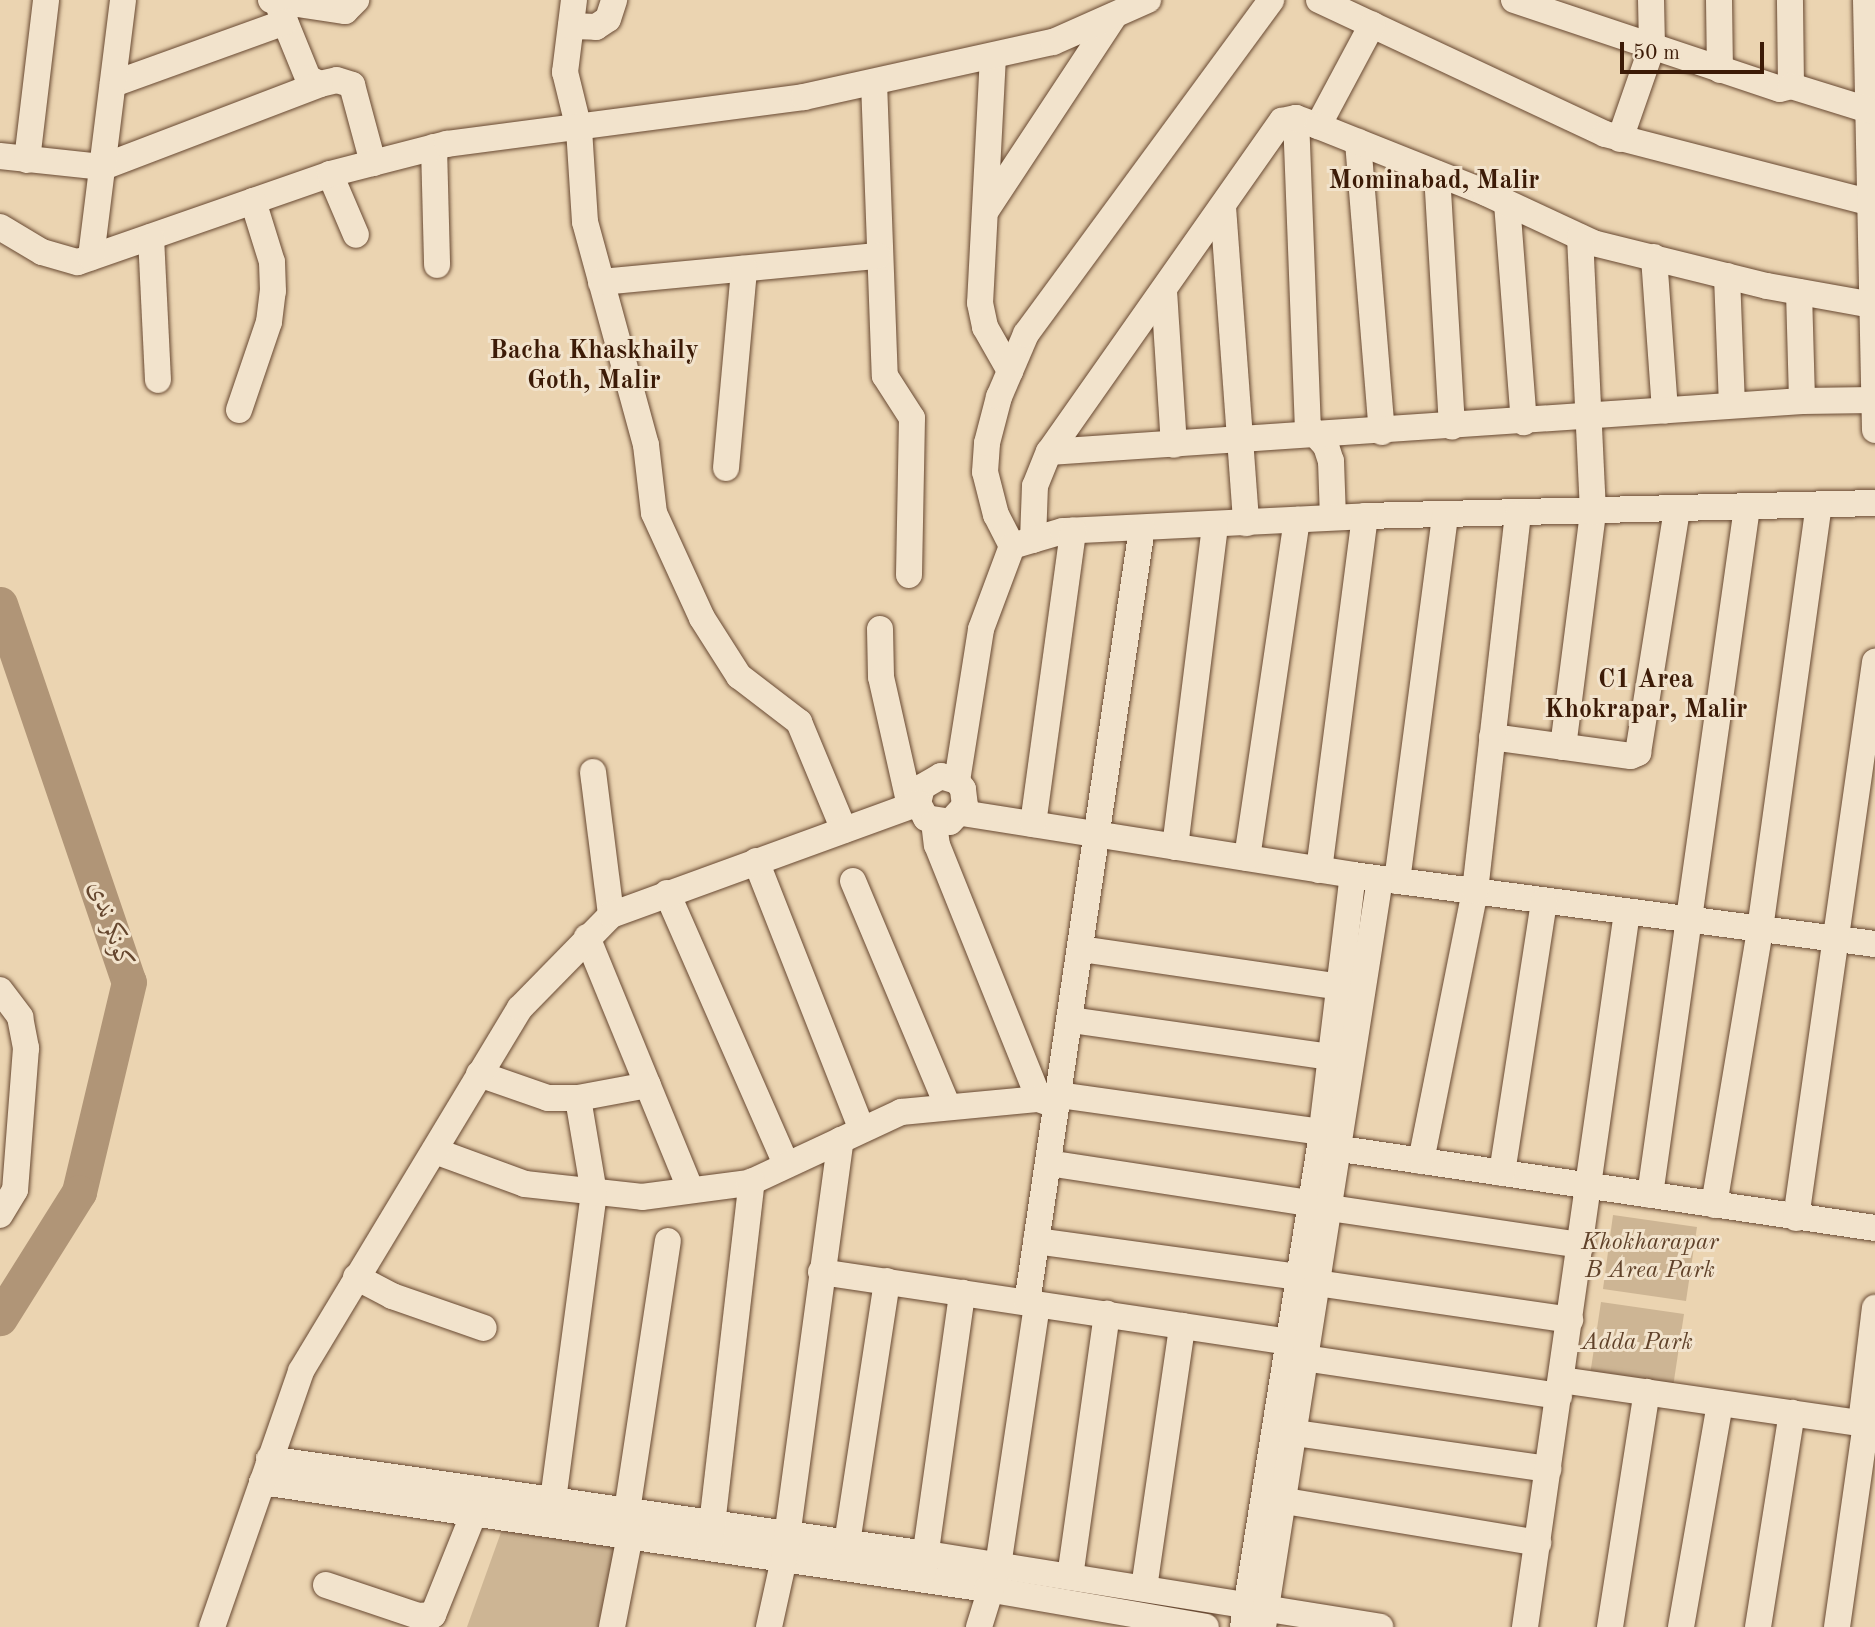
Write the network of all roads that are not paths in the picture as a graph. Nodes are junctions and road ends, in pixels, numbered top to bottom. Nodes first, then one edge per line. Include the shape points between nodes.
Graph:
1 (46, 0) edge
2 (123, 0) edge
3 (356, 0) edge
4 (574, 0) edge
5 (614, 0) edge
6 (1148, 0) edge
7 (1270, 0) edge
8 (1319, 0) edge
9 (1514, 0) edge
10 (1651, 0) edge
11 (1719, 0) edge
12 (1790, 0) edge
13 (1866, 0) edge
14 (277, 8) edge
15 (1115, 15) junction
16 (1372, 25) junction
17 (571, 26) junction
18 (1652, 47) junction
19 (993, 55) junction
20 (1720, 70) junction
21 (874, 82) junction
22 (113, 83) junction
23 (320, 83) junction
24 (1791, 86) junction
25 (1868, 110) junction
26 (1307, 122) junction
27 (579, 130) junction
28 (1620, 139) junction
29 (1359, 142) junction
30 (434, 147) junction
31 (0, 156) edge
32 (27, 160) junction
33 (373, 163) junction
34 (103, 167) junction
35 (330, 174) junction
36 (1437, 174) junction
37 (253, 201) junction
38 (1507, 202) junction
39 (1871, 203) junction
40 (1223, 207) junction
41 (984, 213) junction
42 (0, 227) edge
43 (356, 235) dead end
44 (150, 237) junction
45 (1580, 237) junction
46 (878, 256) junction
47 (91, 257) junction
48 (1654, 257) junction
49 (437, 265) dead end
50 (744, 269) junction
51 (1727, 276) junction
52 (601, 282) junction
53 (1164, 291) junction
54 (1799, 292) junction
55 (1873, 305) junction
56 (1010, 371) junction
57 (158, 380) dead end
58 (1874, 400) edge
59 (1802, 401) junction
60 (1732, 405) junction
61 (239, 410) dead end
62 (1665, 411) junction
63 (1589, 417) junction
64 (1524, 422) junction
65 (1452, 427) junction
66 (1875, 430) edge
67 (1382, 432) junction
68 (1315, 437) junction
69 (1240, 441) junction
70 (1174, 445) junction
71 (1049, 452) junction
72 (726, 468) dead end
73 (1875, 503) edge
74 (1819, 505) junction
75 (1747, 507) junction
76 (1677, 509) junction
77 (1593, 512) junction
78 (1518, 514) junction
79 (1445, 515) junction
80 (1365, 516) junction
81 (1333, 517) junction
82 (1297, 520) junction
83 (1246, 523) junction
84 (1215, 525) junction
85 (1142, 528) junction
86 (1073, 531) junction
87 (1023, 543) junction
88 (909, 575) dead end
89 (880, 629) dead end
90 (1875, 662) edge
91 (1492, 737) junction
92 (1563, 747) junction
93 (593, 772) dead end
94 (957, 781) junction
95 (921, 810) junction
96 (962, 813) junction
97 (1033, 824) junction
98 (844, 830) junction
99 (1099, 835) junction
100 (1175, 847) junction
101 (1247, 858) junction
102 (756, 861) junction
103 (1319, 870) junction
104 (1353, 875) junction
105 (1388, 880) junction
106 (853, 881) dead end
107 (1475, 891) junction
108 (667, 893) junction
109 (1544, 901) junction
110 (1627, 912) junction
111 (611, 915) junction
112 (1688, 919) junction
113 (1760, 929) junction
114 (587, 937) junction
115 (1833, 939) junction
116 (1875, 944) edge
117 (1081, 949) junction
118 (1340, 988) junction
119 (0, 990) edge
120 (1070, 1020) junction
121 (1331, 1057) junction
122 (479, 1074) junction
123 (648, 1085) junction
124 (578, 1098) junction
125 (1052, 1100) junction
126 (948, 1107) junction
127 (851, 1133) junction
128 (1327, 1142) junction
129 (435, 1151) junction
130 (1421, 1161) junction
131 (1048, 1163) junction
132 (786, 1164) junction
133 (1502, 1173) junction
134 (752, 1181) junction
135 (1589, 1186) junction
136 (690, 1188) junction
137 (594, 1193) junction
138 (1650, 1195) junction
139 (1714, 1205) junction
140 (1319, 1206) junction
141 (0, 1215) edge
142 (1796, 1218) junction
143 (1875, 1228) edge
144 (668, 1241) dead end
145 (1037, 1241) junction
146 (1581, 1245) junction
147 (821, 1272) junction
148 (356, 1277) junction
149 (1308, 1280) junction
150 (887, 1281) junction
151 (962, 1293) junction
152 (1032, 1304) junction
153 (1875, 1308) edge
154 (1107, 1314) junction
155 (1570, 1320) junction
156 (1182, 1326) junction
157 (484, 1328) dead end
158 (1294, 1352) junction
159 (1560, 1388) junction
160 (1647, 1392) junction
161 (1720, 1403) junction
162 (1792, 1413) junction
163 (1867, 1424) edge
164 (1295, 1433) junction
165 (1548, 1469) junction
166 (265, 1471) junction
167 (1274, 1499) junction
168 (553, 1500) junction
169 (474, 1513) junction
170 (629, 1523) junction
171 (711, 1535) junction
172 (847, 1543) junction
173 (1538, 1543) junction
174 (785, 1547) junction
175 (926, 1554) junction
176 (1070, 1577) junction
177 (992, 1578) junction
178 (922, 1581) junction
179 (326, 1585) dead end
180 (1144, 1588) junction
181 (1255, 1617) edge
182 (212, 1627) edge
183 (612, 1627) edge
184 (769, 1627) edge
185 (979, 1627) edge
186 (1206, 1627) edge
187 (1380, 1627) edge
188 (1525, 1627) edge
189 (1609, 1627) edge
190 (1681, 1627) edge
191 (1758, 1627) edge
192 (1837, 1627) edge

1 - 32 street
2 - 22 street
3 - 14 street via 345,11
4 - 17 street
5 - 17 street via 608,19 596,27
6 - 15 street
7 - 56 street via 1026,334
8 - 16 street
9 - 18 street
10 - 18 street
11 - 20 street
12 - 24 street
13 - 25 street
14 - 22 street
14 - 23 street via 308,78
15 - 19 street via 1053,42
15 - 41 street
16 - 26 street
16 - 28 street
17 - 27 street via 565,72
18 - 20 street
18 - 28 street
19 - 21 street
19 - 41 street
20 - 24 street via 1768,86
21 - 27 street via 804,97
21 - 46 street
22 - 34 street
23 - 33 street via 337,79 352,85
23 - 34 street
24 - 25 street
25 - 39 street
26 - 29 street
26 - 40 street via 1282,121 1266,138
26 - 68 street via 1308,426
27 - 30 street
27 - 52 street via 585,222
28 - 39 street
29 - 36 street
29 - 67 street
30 - 33 street
30 - 49 street
31 - 32 street
32 - 34 street
33 - 35 street
34 - 47 street
35 - 37 street
35 - 43 street
36 - 38 street
36 - 65 street
37 - 44 street
37 - 61 street via 272,262 273,291 269,322
38 - 45 street
38 - 64 street
39 - 55 street
40 - 53 street
40 - 69 street
41 - 56 street via 982,319
42 - 47 street via 42,252 78,262
44 - 47 street
44 - 57 street
45 - 48 street
45 - 63 street
46 - 50 street
46 - 88 street via 885,376 912,418
48 - 51 street
48 - 62 street
50 - 52 street
50 - 72 street
51 - 54 street
51 - 60 street
52 - 98 street via 646,445 654,513 702,618 739,676 799,722
53 - 70 street
53 - 71 street
54 - 55 street
54 - 59 street
55 - 58 street
56 - 87 street via 987,443 985,472 996,515
58 - 59 street
58 - 66 street
59 - 60 street
60 - 62 street
62 - 63 street
63 - 64 street
63 - 77 street
64 - 65 street
65 - 67 street
67 - 68 street
68 - 69 street
68 - 81 street via 1326,446 1331,461
69 - 70 street
69 - 83 street
70 - 71 street
71 - 87 street via 1035,486
73 - 74 street
74 - 75 street
74 - 113 street
75 - 76 street
75 - 112 street
76 - 77 street
76 - 92 street via 1638,753 1631,756
77 - 78 street
77 - 92 street
78 - 79 street
78 - 91 street
79 - 80 street
79 - 105 street
80 - 81 street
80 - 103 street
81 - 82 street
82 - 83 street
82 - 101 street
83 - 84 street
84 - 85 street
84 - 100 street
85 - 86 street
85 - 99 street
86 - 87 street
86 - 97 street
87 - 94 street via 981,629
89 - 95 street via 881,677
90 - 115 street
91 - 92 street
91 - 107 street
93 - 111 street
94 - 95 street via 933,778 922,788
94 - 96 street via 966,797
95 - 96 street via 950,822
95 - 98 street
95 - 125 street
96 - 97 street
97 - 99 street
98 - 102 street
99 - 100 street
99 - 117 street
100 - 101 street
101 - 103 street
102 - 108 street
102 - 127 street
103 - 104 street
104 - 105 street
104 - 118 street
105 - 107 street
105 - 128 street
106 - 126 street
107 - 109 street
107 - 130 street
108 - 111 street
108 - 132 street
109 - 110 street
109 - 133 street
110 - 112 street
110 - 135 street
111 - 114 street
112 - 113 street
112 - 138 street
113 - 115 street
113 - 139 street
114 - 122 street via 520,1008
114 - 123 street
115 - 116 street
115 - 142 street
117 - 118 street
117 - 120 street
118 - 121 street
119 - 141 street via 20,1017 26,1048 16,1190
120 - 121 street
120 - 125 street
121 - 128 street
122 - 124 street via 548,1098
122 - 129 street
123 - 124 street
123 - 136 street
124 - 137 street
125 - 126 street
125 - 128 street
125 - 131 street
126 - 127 street via 901,1112
127 - 132 street
127 - 147 street
128 - 130 street
128 - 140 street
129 - 137 street via 525,1184
129 - 148 street
130 - 133 street
131 - 140 street
131 - 145 street
132 - 134 street
133 - 135 street
134 - 136 street
134 - 171 street
135 - 138 street
135 - 146 street
136 - 137 street via 642,1197
137 - 168 street
138 - 139 street
139 - 142 street
140 - 146 street
140 - 149 street
142 - 143 street
144 - 170 street
145 - 149 street
145 - 152 street
146 - 155 street
147 - 150 street
147 - 174 street
148 - 157 street via 392,1296
148 - 166 street via 301,1371
149 - 155 street
149 - 158 street
150 - 151 street
150 - 172 street
151 - 152 street
151 - 175 street
152 - 154 street
152 - 177 street
153 - 163 street
154 - 156 street
154 - 176 street
155 - 159 street
156 - 158 street
156 - 180 street
158 - 159 street
158 - 164 street
158 - 167 street
159 - 160 street
159 - 165 street
160 - 161 street
160 - 189 street
161 - 162 street
161 - 190 street
162 - 163 street
162 - 191 street
163 - 192 street
164 - 165 street
164 - 167 street
165 - 173 street
166 - 168 street
166 - 169 street
166 - 182 street
167 - 173 street
167 - 181 street
168 - 170 street
169 - 170 street
169 - 179 street via 432,1615 418,1616
170 - 171 street
170 - 183 street
171 - 174 street
172 - 174 street
172 - 175 street
173 - 188 street
174 - 178 street
174 - 184 street
175 - 177 street
175 - 178 street
176 - 177 street
176 - 180 street
177 - 178 street
177 - 185 street
177 - 186 street
180 - 181 street
181 - 187 street

